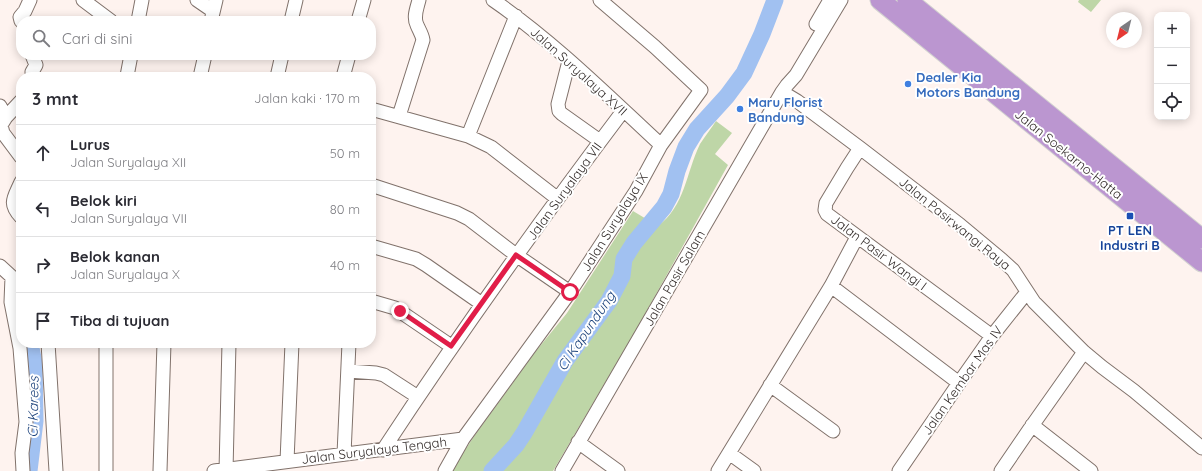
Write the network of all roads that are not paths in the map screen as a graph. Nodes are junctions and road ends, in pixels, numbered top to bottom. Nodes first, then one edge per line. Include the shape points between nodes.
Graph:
1 (30, 0) edge
2 (83, 0) edge
3 (142, 0) edge
4 (197, 0) edge
5 (296, 0) edge
6 (364, 0) edge
7 (419, 0) edge
8 (493, 0) edge
9 (600, 0) edge
10 (830, 0) edge
11 (841, 0) edge
12 (880, 0) edge
13 (907, 0) edge
14 (213, 11) edge
15 (21, 16) edge
16 (104, 16) edge
17 (139, 16) edge
18 (292, 16) edge
19 (359, 16) edge
20 (516, 16) junction
21 (34, 60) edge
22 (130, 60) edge
23 (204, 60) edge
24 (281, 60) edge
25 (348, 60) edge
26 (569, 61) junction
27 (32, 72) edge
28 (128, 72) edge
29 (201, 72) edge
30 (278, 72) edge
31 (344, 72) edge
32 (784, 89) junction
33 (16, 104) edge
34 (376, 110) edge
35 (3, 111) edge
36 (624, 111) junction
37 (399, 116) junction
38 (468, 136) junction
39 (600, 142) junction
40 (661, 145) junction
41 (860, 148) junction
42 (16, 150) edge
43 (1079, 151) junction
44 (376, 187) edge
45 (16, 193) edge
46 (558, 199) junction
47 (16, 211) edge
48 (857, 237) junction
49 (1202, 239) edge
50 (376, 247) edge
51 (516, 255) junction
52 (1202, 262) edge
53 (0, 266) edge
54 (831, 286) junction
55 (570, 292) junction
56 (1027, 292) junction
57 (376, 302) edge
58 (482, 304) junction
59 (16, 328) edge
60 (992, 336) junction
61 (451, 346) junction
62 (20, 348) edge
63 (48, 348) edge
64 (106, 348) edge
65 (164, 348) edge
66 (229, 348) edge
67 (292, 348) edge
68 (349, 348) edge
69 (1084, 352) junction
70 (348, 372) junction
71 (958, 383) junction
72 (770, 385) junction
73 (418, 397) junction
74 (1032, 425) junction
75 (833, 432) dead end
76 (463, 439) junction
77 (578, 442) junction
78 (1202, 448) edge
79 (383, 450) junction
80 (729, 453) junction
81 (344, 454) junction
82 (287, 461) junction
83 (222, 470) edge
84 (23, 471) edge
85 (56, 471) edge
86 (106, 471) edge
87 (160, 471) edge
88 (444, 471) edge
89 (562, 471) edge
90 (618, 471) edge
91 (718, 471) edge
92 (754, 471) edge
93 (899, 471) edge
94 (1001, 471) edge
95 (1091, 471) edge

1 - 15 street
2 - 16 street
3 - 17 street
4 - 14 street
5 - 18 street
6 - 19 street
7 - 37 street via 415,20 423,40
8 - 20 street, Jalan Suryalaya XVII
9 - 40 street, Jalan Suryalaya IX via 701,90
10 - 32 street, Jalan Pasir Salam via 790,71
11 - 32 street, Jalan Pasir Salam via 796,75
12 - 43 highway, Jalan Soekarno-Hatta
13 - 43 highway, Jalan Soekarno-Hatta
20 - 26 street, Jalan Suryalaya XVII
20 - 38 street
21 - 27 street via 36,65
22 - 28 street
23 - 29 street
24 - 30 street
25 - 31 street
26 - 36 street, Jalan Suryalaya XVII
26 - 39 street via 558,104 559,111
32 - 41 street, Jalan Pasirwangi Raya
32 - 77 street, Jalan Pasir Salam
33 - 35 street
34 - 37 street
35 - 42 street via 3,133
36 - 39 street, Jalan Suryalaya VII
36 - 40 street, Jalan Suryalaya XVII
37 - 38 street
38 - 46 street via 491,147
39 - 46 street, Jalan Suryalaya VII
40 - 55 street, Jalan Suryalaya IX via 636,191
41 - 48 street, Jalan Pasir Wangi I via 826,203 825,210
41 - 56 street, Jalan Pasirwangi Raya via 1002,260 1013,270
43 - 49 highway, Jalan Soekarno-Hatta
43 - 52 highway, Jalan Soekarno-Hatta
44 - 51 street via 457,213 469,219
45 - 47 street via 13,204
46 - 51 street, Jalan Suryalaya VII
48 - 54 street
48 - 60 street, Jalan Pasir Wangi I
50 - 58 street via 416,259
51 - 55 street
51 - 58 street, Jalan Suryalaya VII
53 - 59 street via 12,278 11,302
54 - 71 street
54 - 72 street
55 - 76 street, Jalan Suryalaya IX
56 - 60 street, Jalan Kembar Mas IV
56 - 69 street, Jalan Pasirwangi Raya
57 - 61 street via 395,308
58 - 61 street, Jalan Suryalaya VII
60 - 71 street, Jalan Kembar Mas IV
61 - 73 street, Jalan Suryalaya VII
62 - 84 street via 26,422 22,453
63 - 85 street
64 - 86 street
65 - 87 street
66 - 83 street
67 - 82 street
68 - 70 street
69 - 74 street
69 - 78 street, Jalan Pasirwangi Raya
70 - 73 street via 384,375
70 - 81 street
71 - 93 street, Jalan Kembar Mas IV
72 - 75 street
72 - 80 street
73 - 79 street, Jalan Suryalaya VII
74 - 94 street
74 - 95 street
76 - 79 street, Jalan Suryalaya Tengah
76 - 88 street, Jalan Suryalaya IX
77 - 89 street, Jalan Pasir Salam
77 - 90 street
79 - 81 street, Jalan Suryalaya Tengah
80 - 91 street
80 - 92 street
81 - 82 street, Jalan Suryalaya Tengah
82 - 83 street, Jalan Suryalaya Tengah

